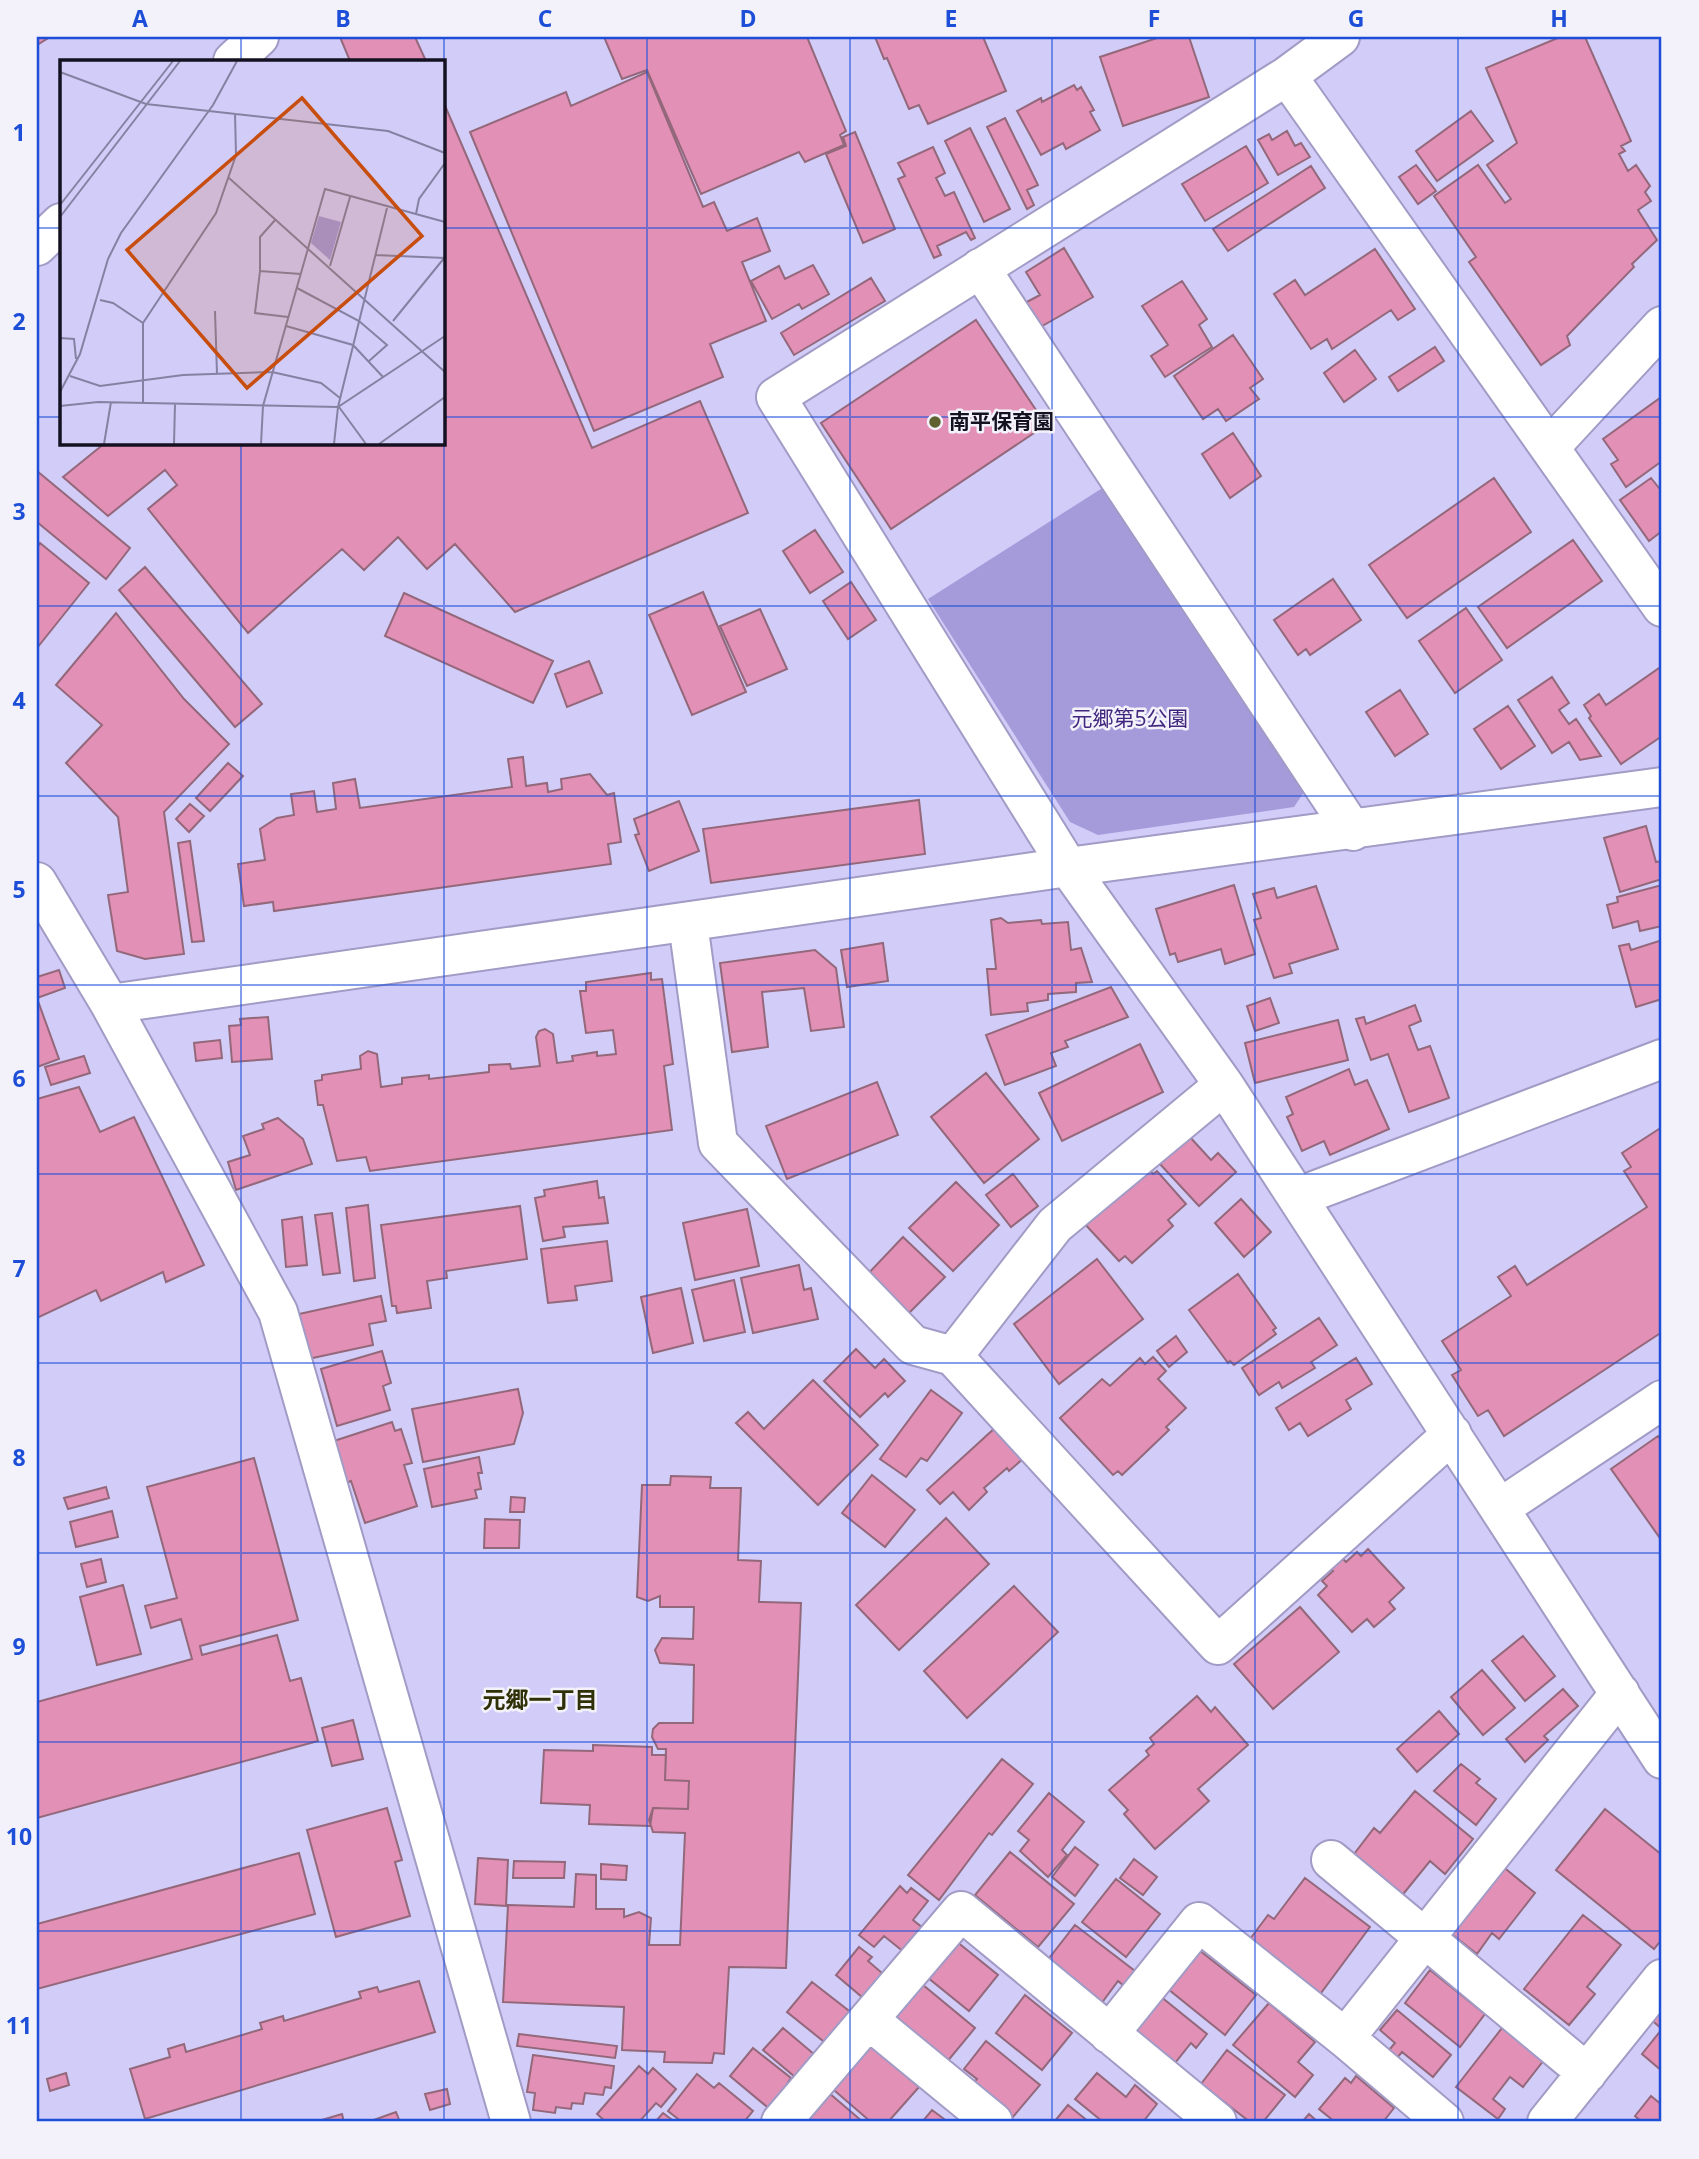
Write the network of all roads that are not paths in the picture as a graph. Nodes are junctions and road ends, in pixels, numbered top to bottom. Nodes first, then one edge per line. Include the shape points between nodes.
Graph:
1 (259, 37) edge
2 (1340, 37) edge
3 (234, 60) edge
4 (1287, 76) junction
5 (60, 224) edge
6 (37, 246) edge
7 (980, 268) junction
8 (1662, 326) edge
9 (1550, 447) junction
10 (1662, 607) edge
11 (1662, 787) edge
12 (1353, 831) junction
13 (1068, 867) junction
14 (37, 882) edge
15 (688, 923) junction
16 (110, 1004) junction
17 (1662, 1059) edge
18 (1224, 1085) junction
19 (1298, 1197) junction
20 (953, 1356) junction
21 (1662, 1399) edge
22 (1452, 1434) junction
23 (1500, 1508) junction
24 (1620, 1693) junction
25 (1662, 1759) edge
26 (1331, 1860) dead end
27 (1426, 1938) junction
28 (1662, 1979) edge
29 (869, 2020) junction
30 (1109, 2034) junction
31 (1345, 2038) junction
32 (1587, 2073) junction
33 (511, 2122) edge
34 (781, 2122) edge
35 (993, 2122) edge
36 (1217, 2122) edge
37 (1444, 2122) edge
38 (1547, 2122) edge

1 - 3 street
2 - 4 street
4 - 7 street
4 - 9 street
5 - 6 street
7 - 12 street
7 - 13 street via 776,397
8 - 9 street
9 - 10 street
11 - 12 street
12 - 13 street
13 - 15 street
13 - 18 street
14 - 16 street
15 - 16 street
15 - 20 street via 718,1143 913,1345
16 - 33 street via 278,1312
17 - 19 street
18 - 19 street
18 - 20 street via 1055,1225
19 - 22 street
20 - 22 street via 1218,1645
21 - 23 street
22 - 23 street
23 - 24 street
24 - 25 street
24 - 27 street
26 - 27 street
27 - 31 street
27 - 32 street
28 - 32 street
29 - 30 street via 961,1912
29 - 34 street
29 - 35 street
30 - 31 street via 1199,1922
30 - 36 street
31 - 37 street
32 - 38 street

